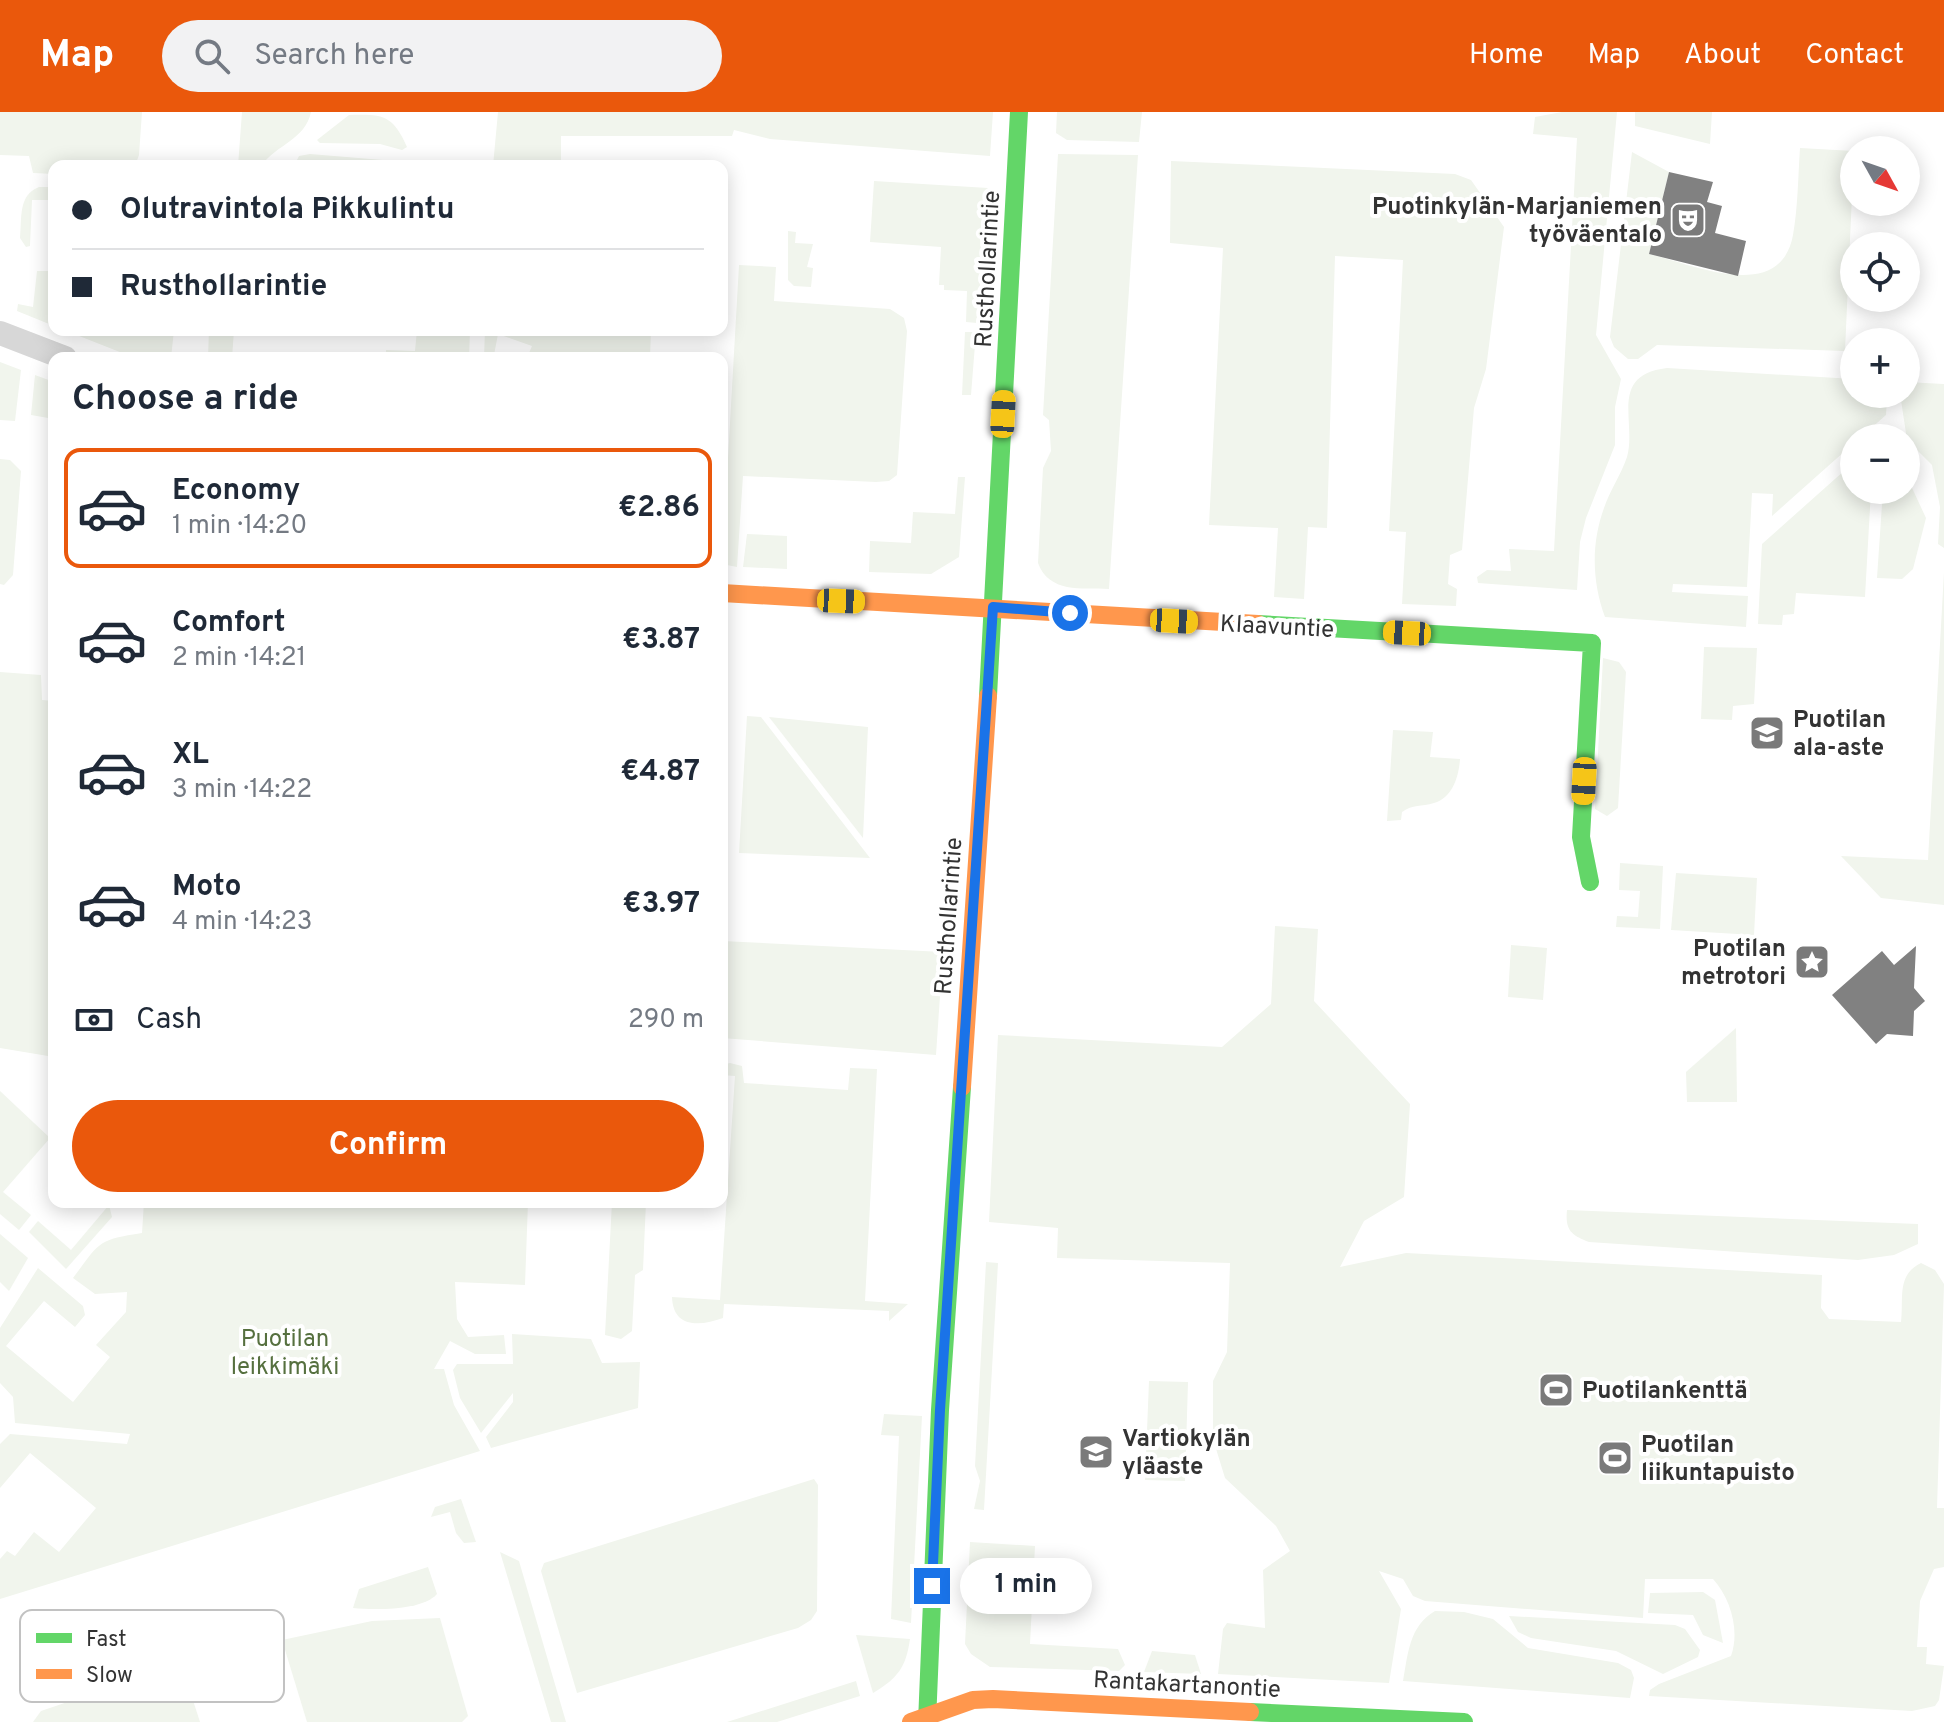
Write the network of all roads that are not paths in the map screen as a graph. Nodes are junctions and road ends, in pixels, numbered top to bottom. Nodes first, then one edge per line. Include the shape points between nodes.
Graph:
1 (1019, 112) edge
2 (0, 333) edge
3 (49, 352) edge
4 (728, 593) edge
5 (993, 607) junction
6 (1590, 882) dead end
7 (922, 1720) edge
8 (1464, 1722) edge

1 - 5 street, Rusthollarintie
2 - 3 street
4 - 5 street, Klaavuntie
5 - 6 street, Klaavuntie via 1592,643 1581,837
5 - 7 street, Rusthollarintie
7 - 8 street, Rantakartanontie via 973,1700 993,1699

